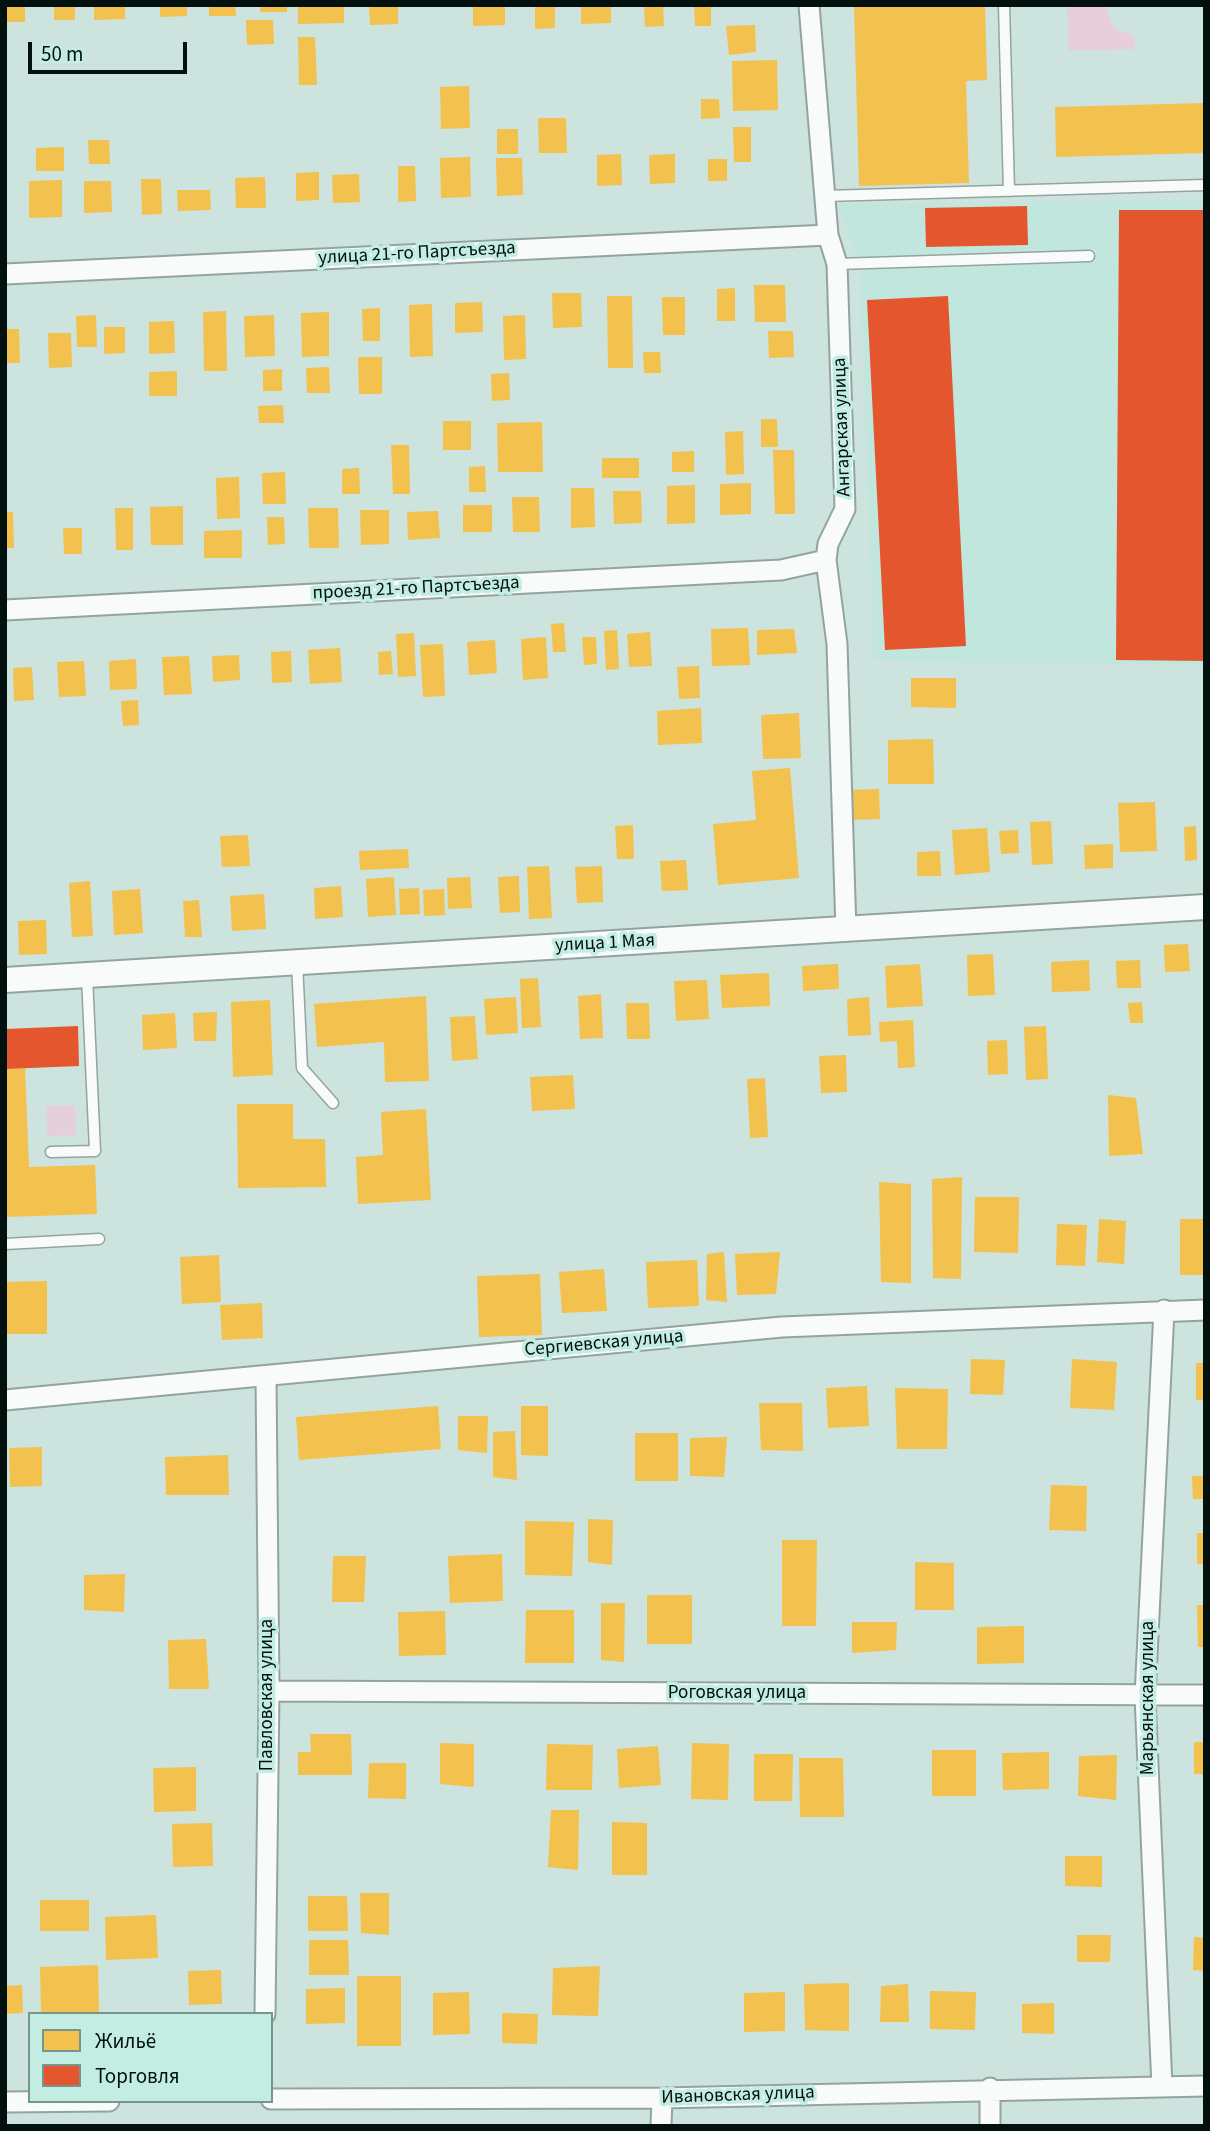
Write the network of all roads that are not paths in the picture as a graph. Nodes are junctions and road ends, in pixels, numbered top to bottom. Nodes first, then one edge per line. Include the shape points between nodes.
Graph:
1 (809, 5) edge
2 (1004, 5) edge
3 (1205, 185) edge
4 (1009, 191) junction
5 (825, 196) junction
6 (828, 235) junction
7 (1089, 256) dead end
8 (837, 264) junction
9 (5, 274) edge
10 (826, 560) junction
11 (5, 610) edge
12 (1205, 907) edge
13 (846, 931) junction
14 (297, 962) junction
15 (87, 975) junction
16 (5, 980) edge
17 (333, 1103) dead end
18 (51, 1152) dead end
19 (99, 1239) dead end
20 (5, 1244) edge
21 (1164, 1310) junction
22 (1205, 1310) edge
23 (266, 1376) junction
24 (5, 1400) edge
25 (269, 1691) junction
26 (1205, 1695) edge
27 (1145, 1696) junction
28 (265, 2012) edge
29 (1205, 2086) edge
30 (1162, 2087) junction
31 (990, 2088) junction
32 (662, 2098) junction
33 (273, 2099) edge
34 (5, 2102) edge
35 (28, 2102) edge
36 (661, 2126) edge
37 (990, 2126) edge

1 - 5 street, Ангарская улица
2 - 4 lane
3 - 4 lane
4 - 5 lane
5 - 6 street, Ангарская улица
6 - 8 street, Ангарская улица
6 - 9 street, улица 21-го Партсъезда
7 - 8 lane
8 - 10 street, Ангарская улица via 845,509 828,544
10 - 11 street, проезд 21-го Партсъезда via 780,570
10 - 13 street, Ангарская улица via 837,644
12 - 13 street, улица 1 Мая
13 - 14 street, улица 1 Мая
14 - 15 street, улица 1 Мая
14 - 17 lane via 302,1068
15 - 16 street, улица 1 Мая
15 - 18 lane via 95,1152
19 - 20 lane
21 - 22 street, Сергиевская улица
21 - 23 street, Сергиевская улица via 782,1327
21 - 27 street, Марьянская улица
23 - 24 street, Сергиевская улица
23 - 25 street, Павловская улица
25 - 27 street, Роговская улица
25 - 28 street, Павловская улица
26 - 27 street, Роговская улица
27 - 30 street, Марьянская улица
29 - 30 street, Ивановская улица
30 - 31 street, Ивановская улица
31 - 32 street, Ивановская улица
31 - 37 street
32 - 33 street, Ивановская улица
32 - 36 street
34 - 35 street

